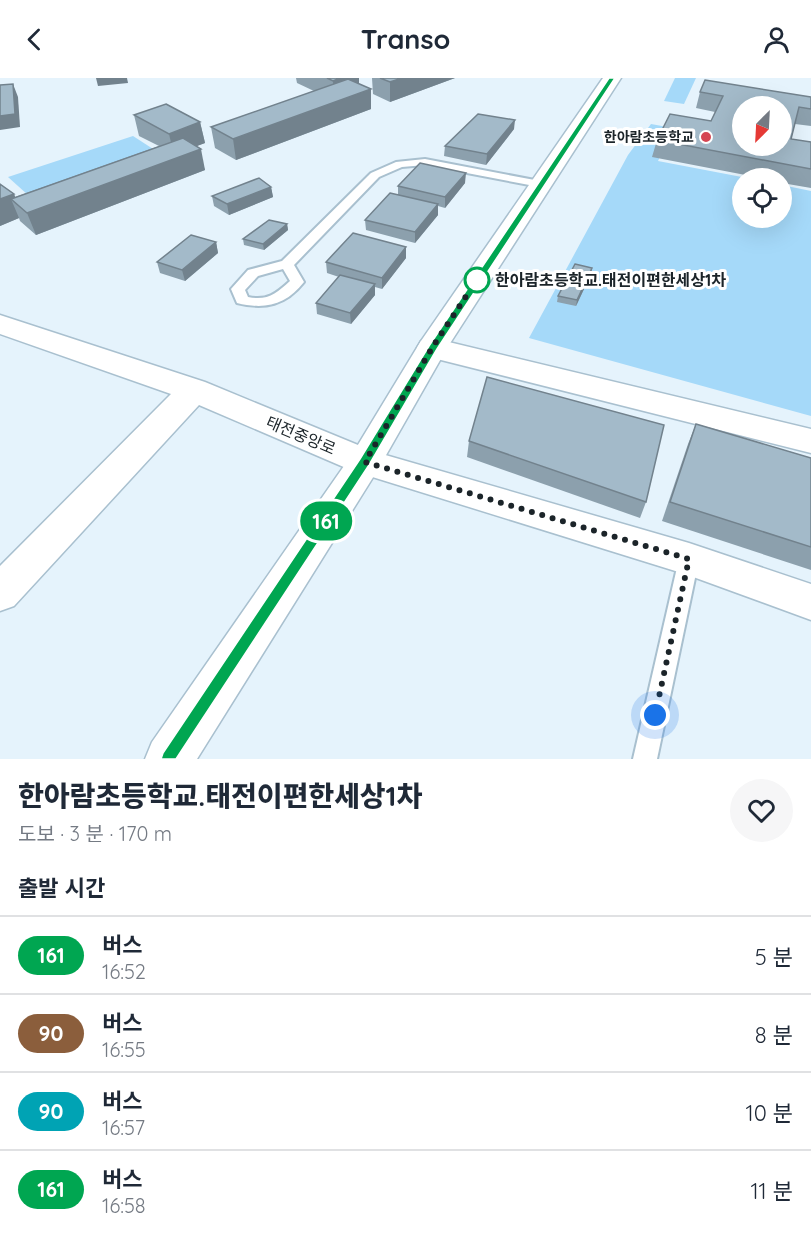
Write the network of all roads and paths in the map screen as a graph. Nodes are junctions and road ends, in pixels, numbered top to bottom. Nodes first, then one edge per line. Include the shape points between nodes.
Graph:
1 (612, 78) edge
2 (540, 184) junction
3 (287, 264) dead end
4 (0, 324) edge
5 (432, 348) junction
6 (194, 390) junction
7 (811, 441) edge
8 (365, 462) junction
9 (689, 559) junction
10 (0, 593) edge
11 (811, 602) edge
12 (170, 759) edge
13 (645, 759) edge

1 - 2 street
2 - 3 lane via 425,162 400,164 375,175
2 - 5 street
4 - 6 street, 태전중앙로
5 - 7 street
5 - 8 street
6 - 8 street, 태전중앙로
6 - 10 street
8 - 9 street, 태전중앙로
8 - 12 street
9 - 11 street, 태전중앙로
9 - 13 lane

